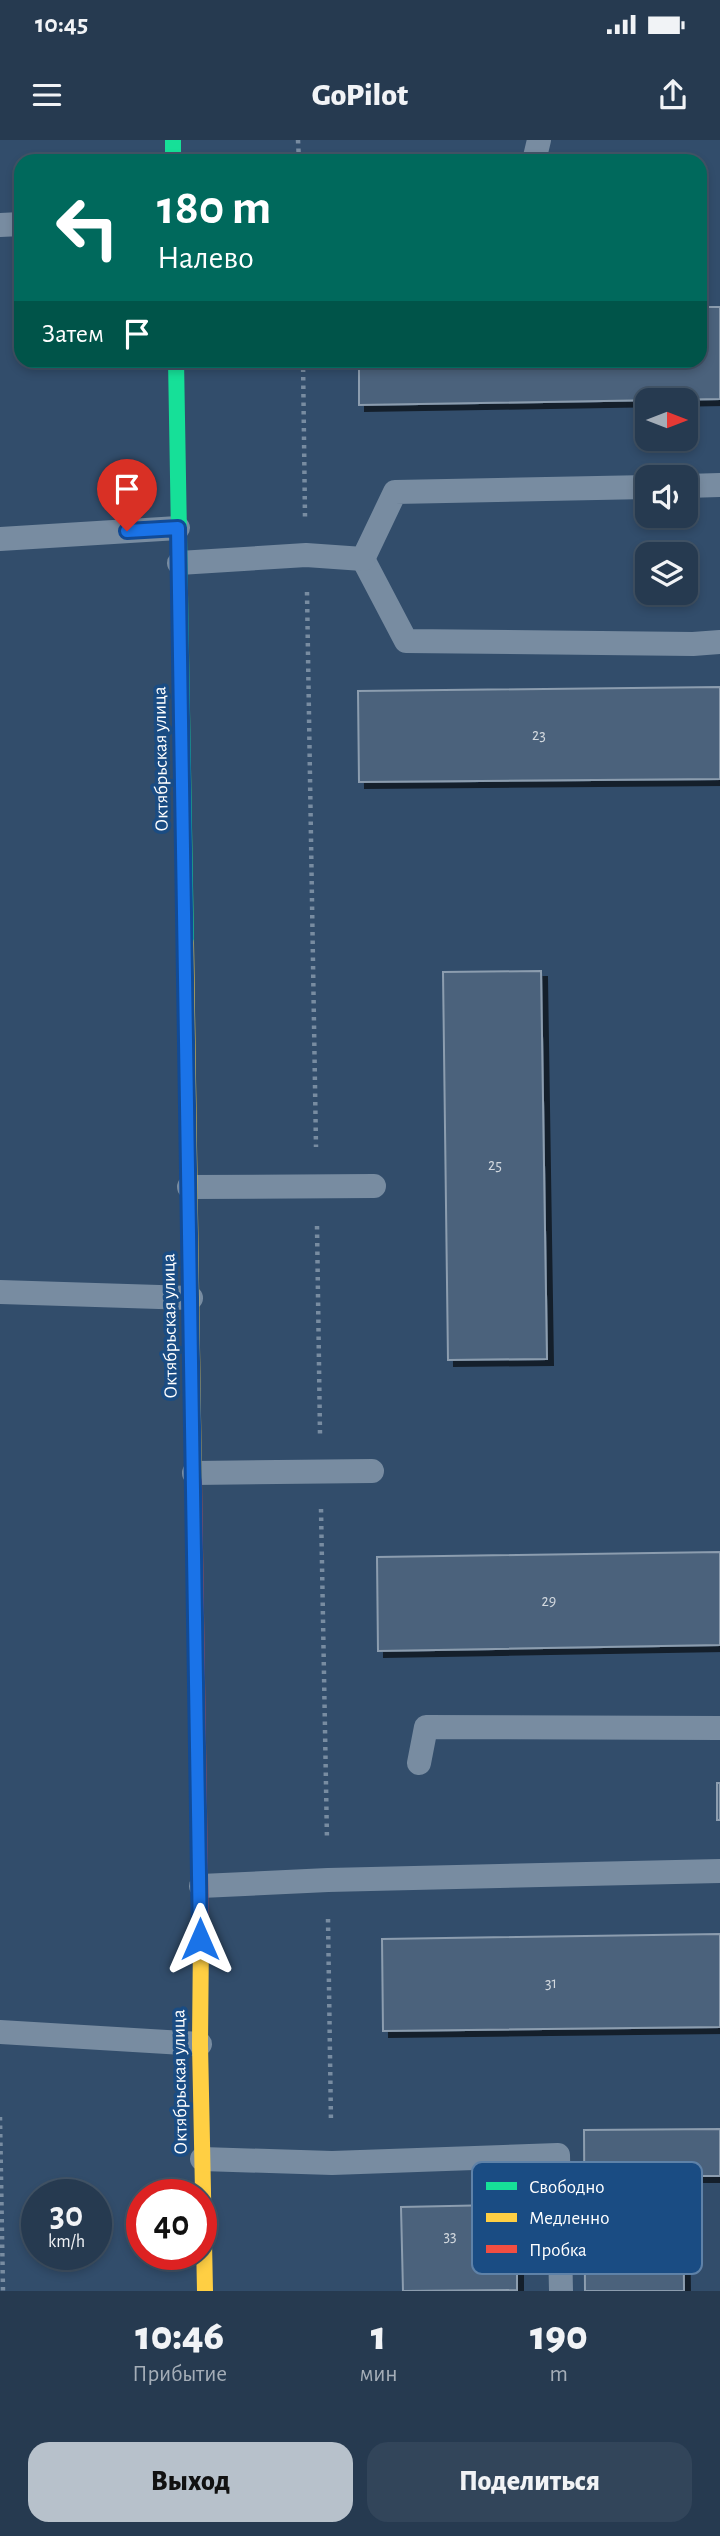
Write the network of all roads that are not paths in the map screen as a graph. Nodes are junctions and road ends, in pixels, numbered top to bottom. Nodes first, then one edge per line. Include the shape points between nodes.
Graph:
1 (176, 368) edge
2 (720, 485) edge
3 (698, 486) edge
4 (635, 487) edge
5 (178, 528) junction
6 (0, 539) edge
7 (363, 559) junction
8 (179, 563) junction
9 (720, 642) edge
10 (374, 1186) dead end
11 (189, 1188) junction
12 (0, 1292) edge
13 (191, 1298) junction
14 (372, 1471) dead end
15 (194, 1473) junction
16 (720, 1728) edge
17 (419, 1763) dead end
18 (720, 1871) edge
19 (201, 1886) junction
20 (0, 2032) edge
21 (200, 2044) junction
22 (202, 2159) junction
23 (558, 2162) edge
24 (205, 2291) edge

1 - 5 street, Октябрьская улица
2 - 3 lane
4 - 7 lane via 396,492
5 - 6 lane
5 - 8 street, Октябрьская улица
7 - 8 lane via 306,555
7 - 9 lane via 406,641
8 - 11 street, Октябрьская улица
10 - 11 lane
11 - 13 street, Октябрьская улица
12 - 13 lane
13 - 15 street, Октябрьская улица
14 - 15 lane
15 - 19 street, Октябрьская улица
16 - 17 lane via 426,1727
18 - 19 lane
19 - 21 street, Октябрьская улица
20 - 21 lane
21 - 22 street, Октябрьская улица
22 - 23 lane via 332,2163 558,2155
22 - 24 street, Октябрьская улица

